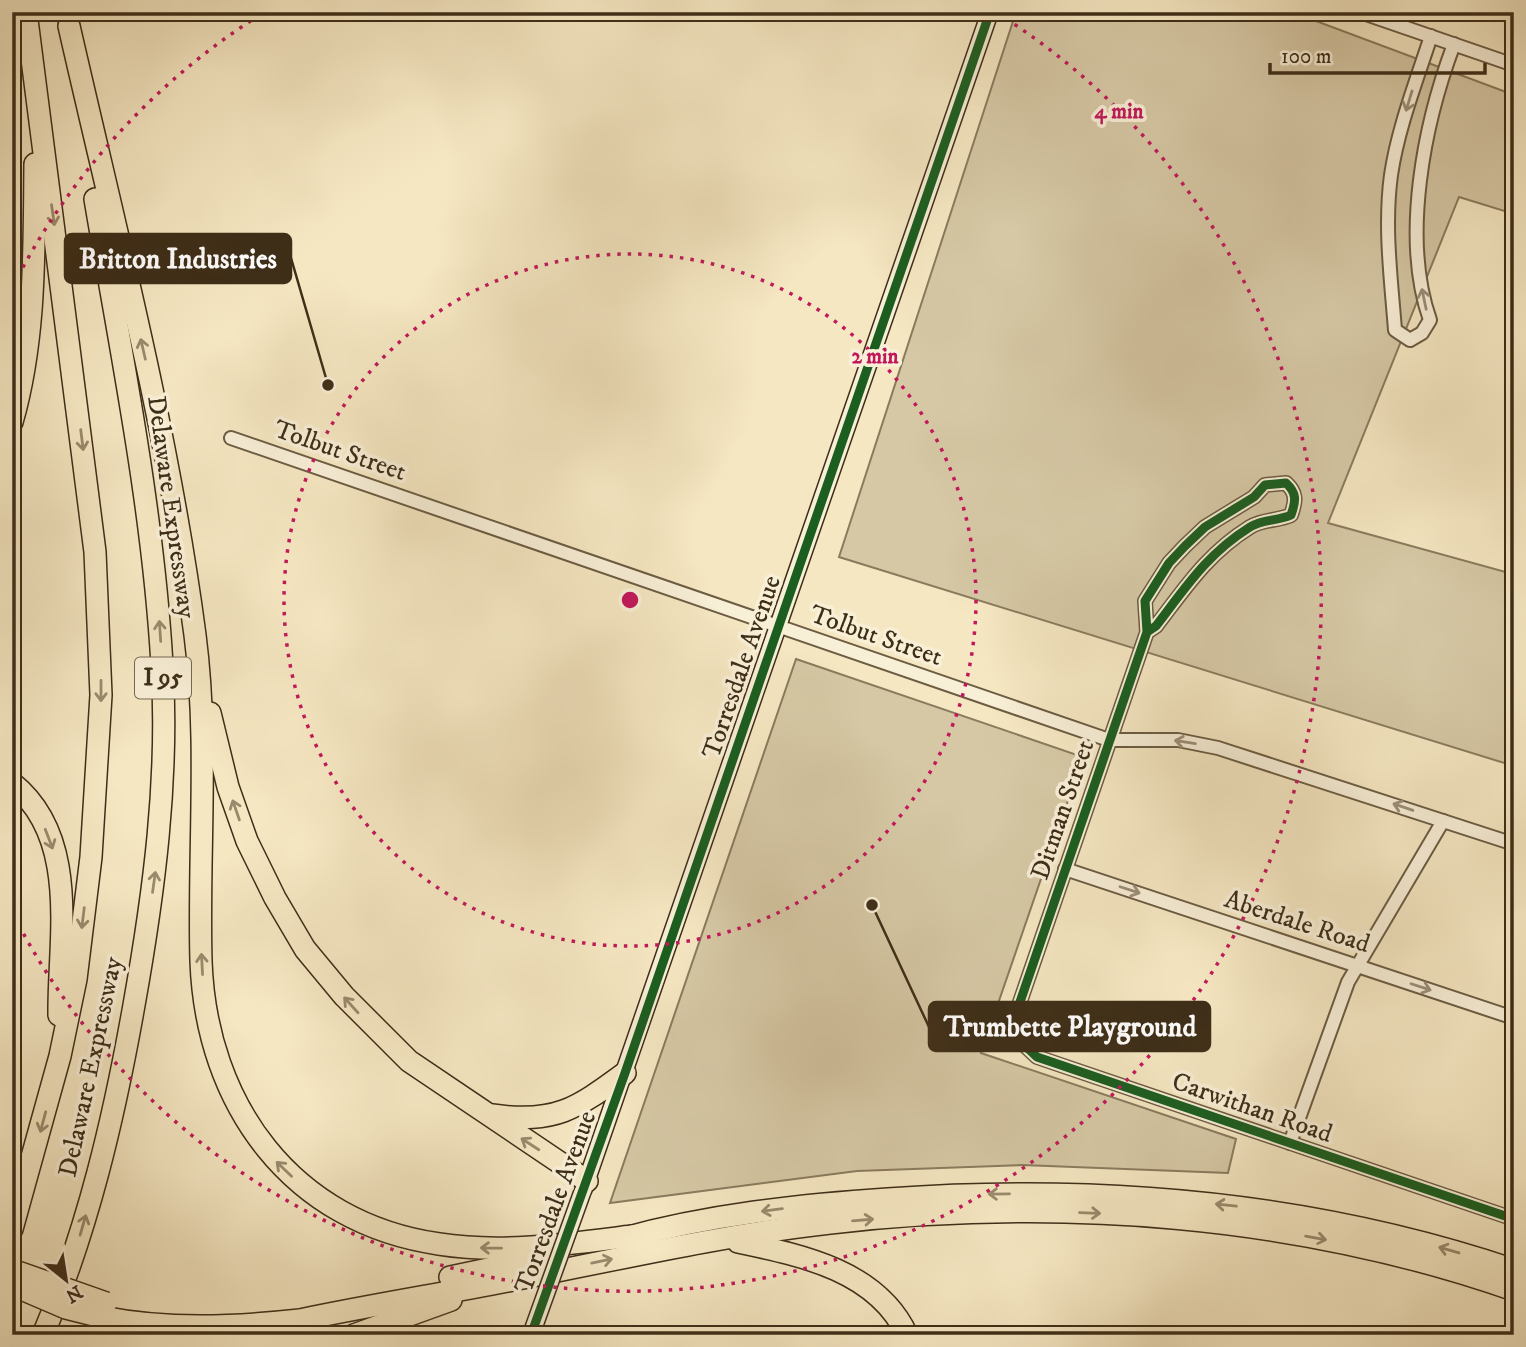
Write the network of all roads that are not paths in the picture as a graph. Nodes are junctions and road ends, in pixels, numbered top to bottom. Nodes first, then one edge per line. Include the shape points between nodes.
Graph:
1 (26, 12) edge
2 (990, 12) edge
3 (1360, 12) edge
4 (68, 19) edge
5 (1431, 36) junction
6 (1454, 44) junction
7 (1513, 63) edge
8 (36, 99) junction
9 (12, 422) edge
10 (231, 438) dead end
11 (780, 627) junction
12 (1147, 632) junction
13 (200, 671) junction
14 (1110, 740) junction
15 (12, 783) edge
16 (1443, 821) junction
17 (1514, 844) edge
18 (1065, 869) junction
19 (1356, 966) junction
20 (1020, 1002) joint
21 (1514, 1018) edge
22 (60, 1056) junction
23 (625, 1073) junction
24 (492, 1115) junction
25 (1290, 1143) junction
26 (585, 1187) junction
27 (1514, 1219) edge
28 (12, 1229) edge
29 (632, 1236) junction
30 (722, 1238) junction
31 (12, 1270) edge
32 (1514, 1270) edge
33 (511, 1280) junction
34 (12, 1285) edge
35 (1514, 1290) edge
36 (104, 1310) junction
37 (43, 1335) edge
38 (354, 1335) edge
39 (531, 1335) edge
40 (907, 1335) edge

1 - 8 highway, Delaware Expressway / I 95
2 - 11 street, Torresdale Avenue
3 - 5 street
13 -> 4 highway via 146,361
37 -> 4 highway, Delaware Expressway / I 95 via 70,1271 125,1055 157,859 163,779 163,667 149,517
5 - 6 street
5 -> 6 street via 1399,134 1391,176 1389,267 1395,330 1410,340 1422,333 1430,320 1420,270 1418,186 1438,86
6 - 7 street
8 - 9 highway via 33,276 25,358
8 -> 22 highway, Delaware Expressway / I 95 via 93,539 101,695 91,857 76,979
10 - 11 street, Tolbut Street
11 - 14 street, Tolbut Street
11 - 23 street, Torresdale Avenue
12 - 12 street, Ditman Street via 1210,558 1250,527 1291,515 1296,502 1286,483 1265,485 1254,497 1205,527 1169,563 1145,601
12 - 14 street, Ditman Street
24 -> 13 highway via 445,1087 378,1033 306,949 247,841 228,787
29 -> 13 highway via 520,1248 438,1244 361,1223 302,1186 273,1159 224,1081 209,1034 201,964
16 -> 14 street, Tolbut Street via 1219,748 1178,740
14 - 18 street, Ditman Street
15 -> 22 highway via 42,819 58,862 62,902
16 - 17 street, Tolbut Street
16 - 19 street
18 -> 19 street, Aberdale Road
18 - 20 street, Ditman Street
19 -> 21 street, Aberdale Road
19 - 25 street
20 - 25 street, Carwithan Road via 1020,1041 1037,1058
22 -> 28 highway, Delaware Expressway / I 95
23 - 24 highway via 596,1095 558,1114 542,1118
23 - 26 street, Torresdale Avenue
26 -> 24 highway
25 - 27 street, Carwithan Road
26 - 39 street, Torresdale Avenue, bridge
32 -> 29 highway via 1345,1224 1240,1206 1134,1196 975,1194 851,1202 716,1219
29 - 36 highway via 276,1312 207,1316
33 -> 30 highway
30 -> 35 highway via 923,1215 1133,1215 1341,1242
30 - 40 highway via 810,1257 839,1270 881,1299
31 - 36 highway, bridge
33 - 36 highway via 300,1320 234,1327 127,1322
33 - 38 highway
34 - 36 highway, bridge via 66,1308

